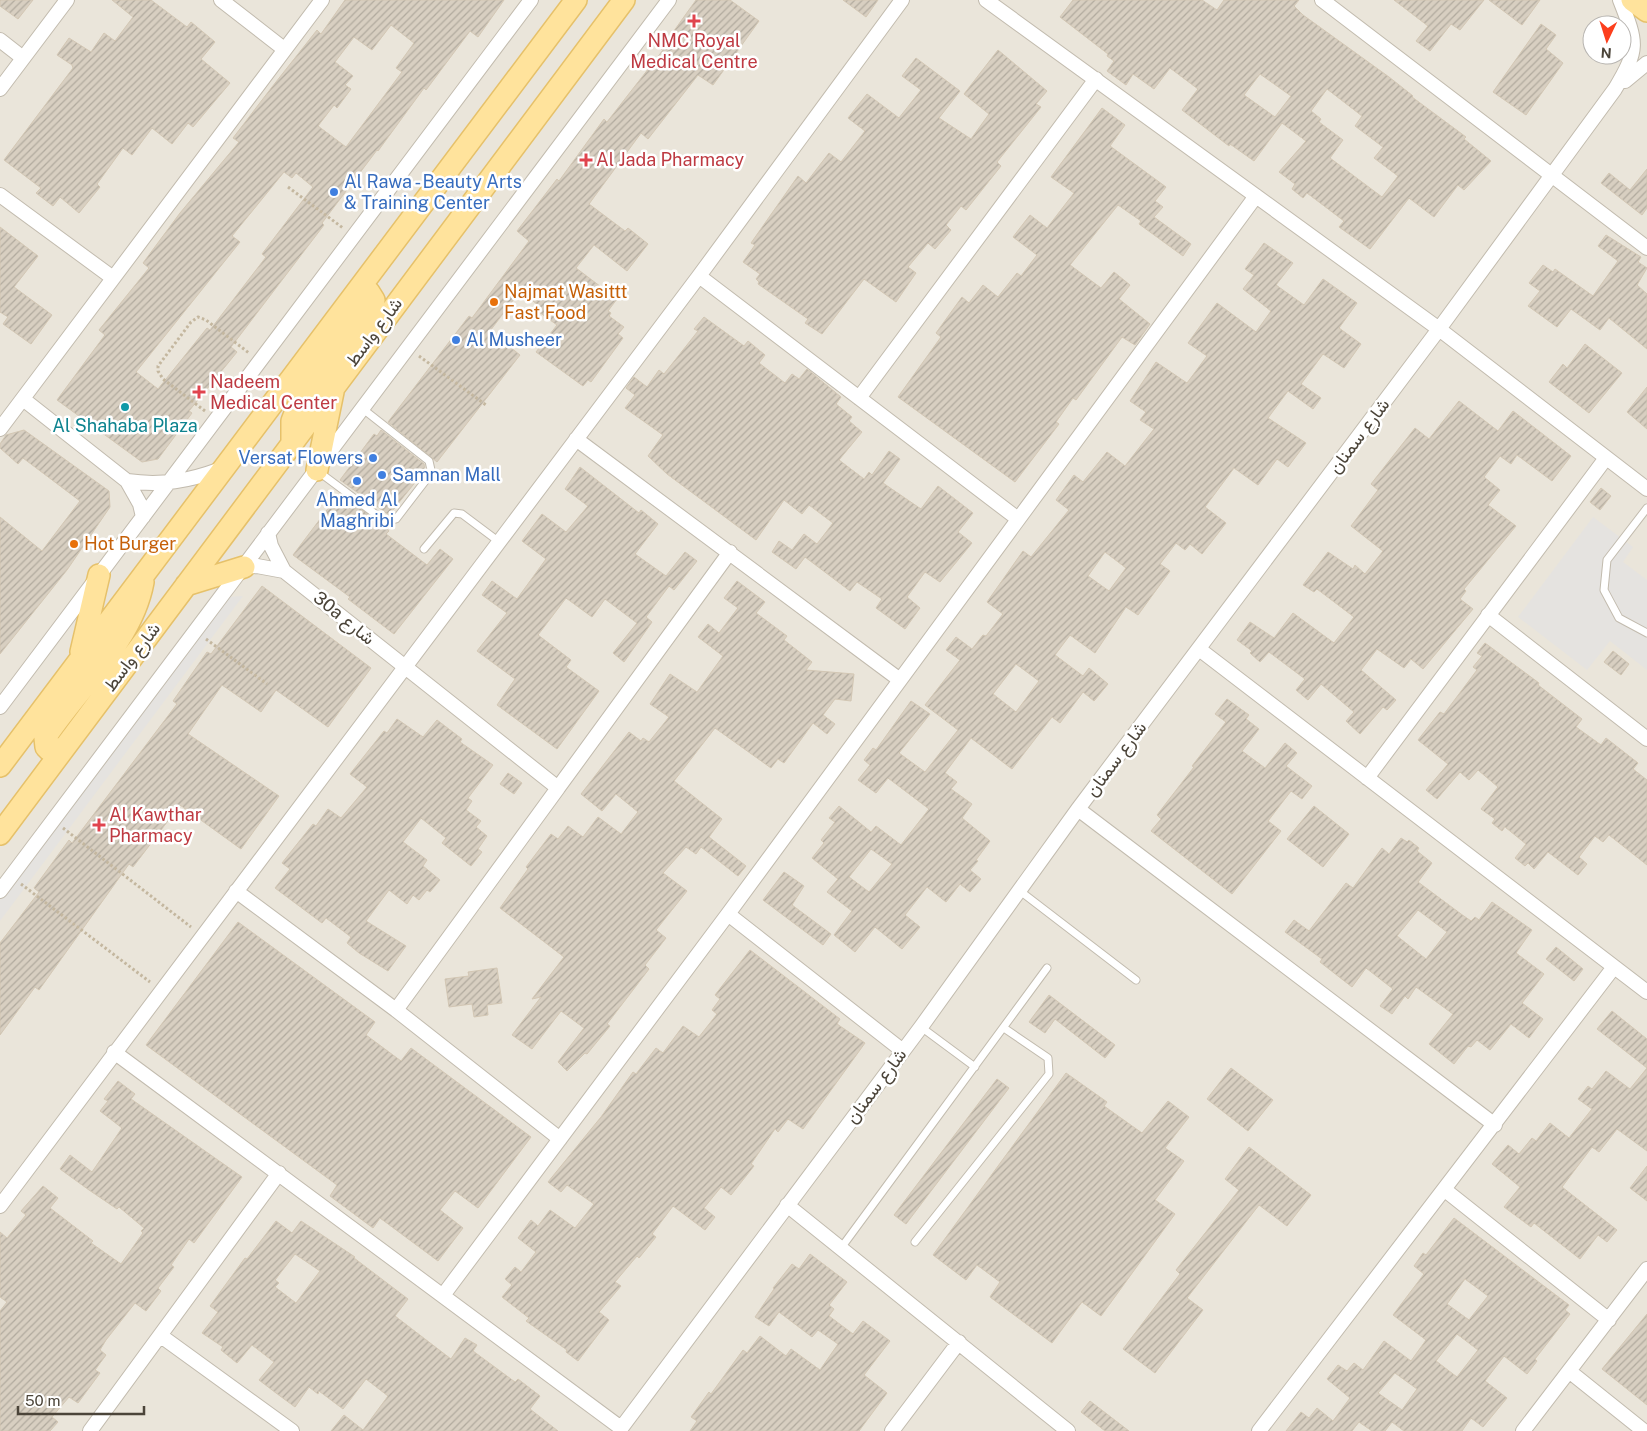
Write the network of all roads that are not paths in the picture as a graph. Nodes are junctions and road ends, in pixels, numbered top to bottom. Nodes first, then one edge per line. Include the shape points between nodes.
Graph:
1 (67, 0) edge
2 (221, 0) edge
3 (322, 0) edge
4 (531, 0) edge
5 (576, 0) edge
6 (624, 0) edge
7 (669, 0) edge
8 (902, 0) edge
9 (986, 0) edge
10 (1322, 0) edge
11 (1620, 0) edge
12 (1632, 0) edge
13 (1647, 11) edge
14 (0, 40) edge
15 (284, 49) junction
16 (23, 58) junction
17 (1647, 63) edge
18 (1096, 80) junction
19 (0, 88) edge
20 (1615, 90) junction
21 (1552, 176) junction
22 (0, 195) edge
23 (1256, 196) junction
24 (1647, 248) edge
25 (699, 276) junction
26 (113, 278) junction
27 (358, 290) junction
28 (1439, 329) junction
29 (334, 385) junction
30 (859, 398) junction
31 (22, 399) junction
32 (363, 408) junction
33 (0, 429) edge
34 (576, 438) junction
35 (292, 442) junction
36 (1606, 458) junction
37 (224, 468) junction
38 (317, 470) junction
39 (127, 481) junction
40 (167, 483) junction
41 (1647, 489) edge
42 (1647, 508) edge
43 (143, 517) junction
44 (1018, 520) junction
45 (268, 533) junction
46 (498, 541) junction
47 (424, 549) dead end
48 (730, 552) junction
49 (244, 566) junction
50 (284, 571) junction
51 (99, 575) junction
52 (144, 575) junction
53 (186, 585) junction
54 (1488, 615) junction
55 (1647, 633) edge
56 (1199, 649) junction
57 (79, 661) junction
58 (404, 666) junction
59 (900, 680) junction
60 (0, 707) edge
61 (1647, 739) edge
62 (64, 748) junction
63 (0, 766) edge
64 (1367, 778) junction
65 (558, 788) junction
66 (1078, 809) junction
67 (0, 834) edge
68 (0, 891) edge
69 (236, 891) junction
70 (1020, 891) junction
71 (728, 914) junction
72 (1614, 967) junction
73 (1047, 968) dead end
74 (1136, 980) dead end
75 (1647, 992) edge
76 (396, 1010) junction
77 (921, 1027) junction
78 (1004, 1028) junction
79 (903, 1051) junction
80 (114, 1052) junction
81 (976, 1067) junction
82 (1495, 1125) junction
83 (560, 1139) junction
84 (279, 1173) junction
85 (1445, 1190) junction
86 (787, 1205) junction
87 (0, 1206) edge
88 (915, 1242) dead end
89 (841, 1248) junction
90 (1647, 1269) edge
91 (444, 1294) junction
92 (1609, 1320) junction
93 (161, 1336) junction
94 (959, 1342) junction
95 (1569, 1371) junction
96 (620, 1429) edge
97 (90, 1431) edge
98 (292, 1431) edge
99 (892, 1431) edge
100 (1068, 1431) edge
101 (1259, 1431) edge
102 (1524, 1431) edge
103 (1644, 1431) edge

1 - 16 street
2 - 15 street
3 - 15 street
4 - 40 street
5 - 27 main road
6 - 29 main road, شارع واسط
7 - 32 street
8 - 25 street
9 - 18 street
10 - 21 street
11 - 20 street, شارع سمنان via 1634,46 1630,63
12 - 13 main road
14 - 16 street
15 - 26 street
16 - 19 street
17 - 20 street, شارع سمنان
18 - 23 street
18 - 30 street
20 - 21 street, شارع سمنان
21 - 24 street
21 - 28 street, شارع سمنان
22 - 26 street
23 - 28 street
23 - 44 street
25 - 30 street
25 - 34 street
26 - 31 street
27 - 35 main road via 369,292 373,304 299,403 292,421
27 - 37 main road
28 - 36 street
28 - 56 street, شارع سمنان
29 - 35 main road, شارع واسط
29 - 38 main road
30 - 44 street
31 - 33 street
31 - 39 street
32 - 38 street
32 - 38 lane via 429,461 432,470 429,476 396,518 389,521
34 - 46 street
34 - 48 street
35 - 53 main road, شارع واسط
36 - 41 street
36 - 54 street
37 - 40 street via 191,480
37 - 52 main road
38 - 45 street
39 - 40 street
39 - 43 street via 140,504
40 - 43 street
42 - 55 lane via 1607,560 1604,590 1619,618
43 - 51 street
44 - 59 street
45 - 49 street
45 - 50 street, 30a شارع
46 - 47 lane via 462,514 454,512
46 - 58 street
48 - 59 street
48 - 65 street
49 - 50 street, 30a شارع
49 - 53 main road
49 - 68 street
50 - 58 street, 30a شارع
51 - 57 main road
51 - 60 street
52 - 57 main road
52 - 62 main road via 131,622 45,738 49,750
53 - 62 main road, شارع واسط
54 - 61 street
54 - 64 street
56 - 64 street
56 - 66 street, شارع سمنان
57 - 63 main road
58 - 65 street, 30a شارع
58 - 69 street
59 - 71 street
62 - 67 main road, شارع واسط
64 - 72 street
65 - 76 street
66 - 70 street, شارع سمنان
66 - 82 street
69 - 76 street
69 - 80 street
70 - 74 lane
70 - 77 street, شارع سمنان
71 - 79 street
71 - 83 street
72 - 75 street
72 - 82 street
73 - 78 lane
76 - 83 street
77 - 79 street, شارع سمنان
77 - 81 lane
78 - 81 lane
78 - 88 lane via 1048,1058 1049,1074
79 - 86 street, شارع سمنان
80 - 84 street
80 - 87 street
81 - 89 lane
82 - 85 street
83 - 91 street
84 - 91 street
84 - 93 street
85 - 92 street
85 - 101 street
86 - 89 street
86 - 96 street, شارع سمنان
89 - 94 street
90 - 92 street
91 - 96 street
92 - 95 street
93 - 97 street
93 - 98 street
94 - 99 street
94 - 100 street
95 - 102 street
95 - 103 street

